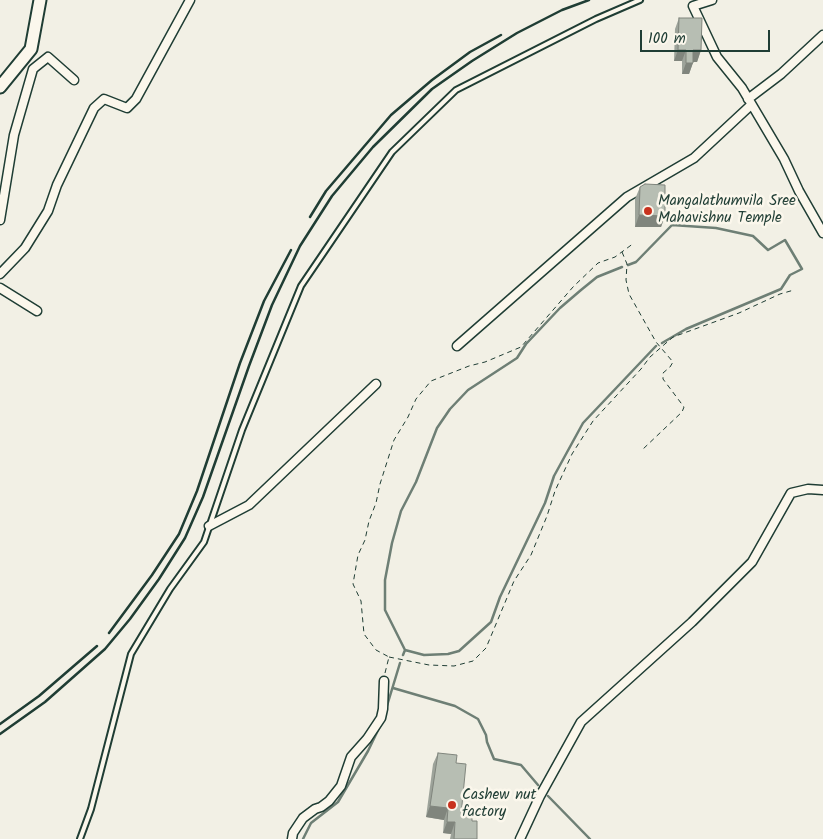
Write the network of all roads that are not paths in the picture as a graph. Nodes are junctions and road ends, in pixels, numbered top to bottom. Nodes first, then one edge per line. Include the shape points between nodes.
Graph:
1 (40, 0) edge
2 (190, 0) edge
3 (640, 0) edge
4 (712, 0) edge
5 (823, 35) edge
6 (74, 80) dead end
7 (0, 87) edge
8 (750, 102) junction
9 (0, 220) edge
10 (823, 233) edge
11 (0, 274) edge
12 (0, 288) edge
13 (37, 312) dead end
14 (456, 346) dead end
15 (376, 384) dead end
16 (823, 490) edge
17 (209, 526) junction
18 (384, 682) road end
19 (80, 839) edge
20 (292, 839) edge
21 (520, 839) edge

1 - 7 main road via 31,49
2 - 11 street via 136,99 127,108 104,98 94,108 48,211 25,248
3 - 17 lane via 456,90 392,152 300,286 242,430
4 - 8 street via 693,6 718,57
5 - 8 street
6 - 9 street via 48,57 33,69 14,135
8 - 10 street
8 - 14 street via 694,158 627,197
12 - 13 street
15 - 17 street via 249,505
16 - 21 street via 791,493 752,562 692,622 581,722
17 - 19 lane via 204,542 170,588 131,654 91,809
18 - 20 street via 380,718 351,757 340,786 329,801 304,818

